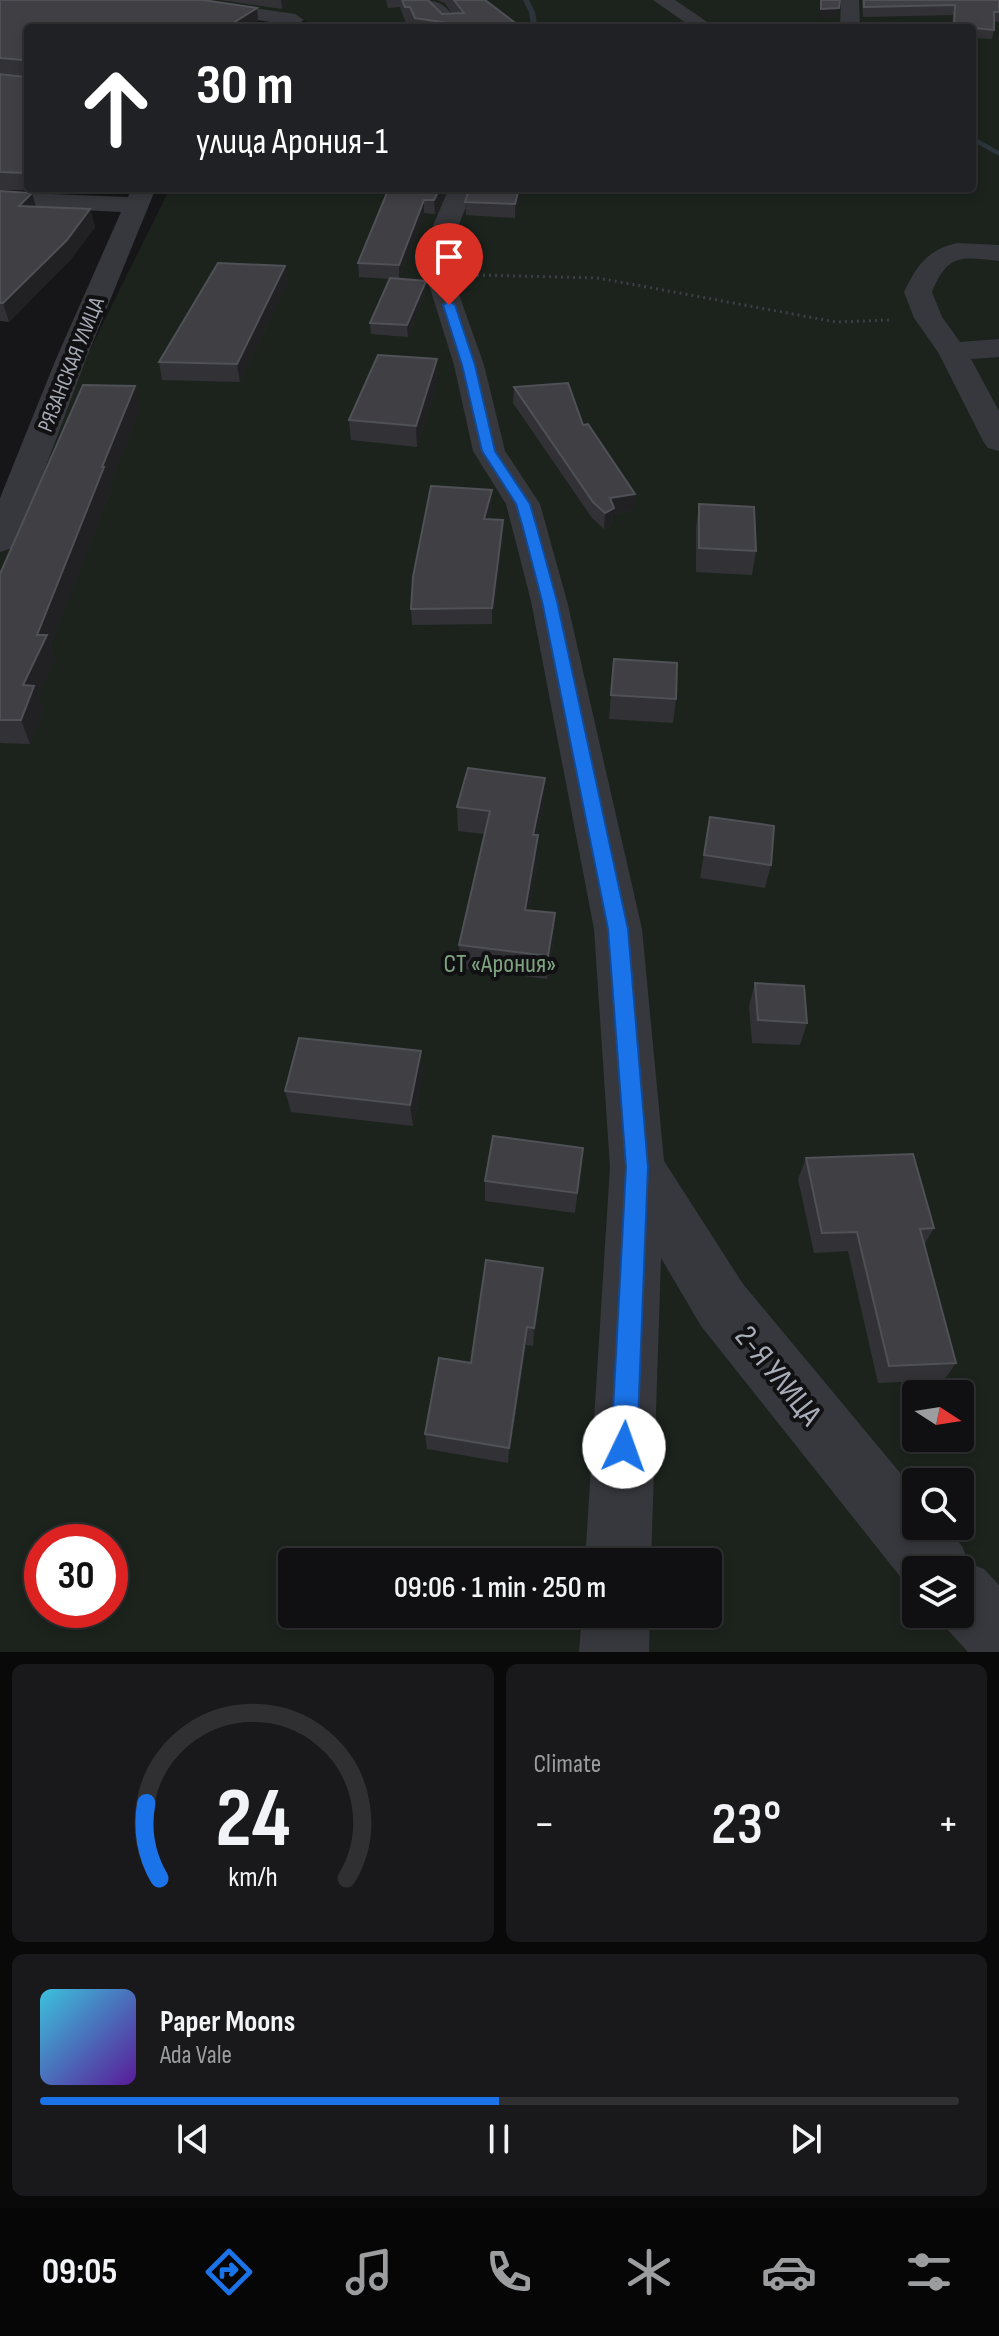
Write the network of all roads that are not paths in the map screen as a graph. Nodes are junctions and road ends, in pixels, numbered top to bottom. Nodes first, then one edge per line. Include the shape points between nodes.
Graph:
1 (162, 0) edge
2 (425, 0) edge
3 (662, 0) edge
4 (850, 0) edge
5 (295, 20) dead end
6 (449, 24) edge
7 (700, 24) edge
8 (850, 24) edge
9 (459, 192) edge
10 (140, 197) edge
11 (0, 199) edge
12 (999, 253) edge
13 (999, 348) edge
14 (952, 351) junction
15 (999, 441) edge
16 (0, 541) edge
17 (637, 1167) junction
18 (619, 1548) edge
19 (927, 1556) edge
20 (974, 1608) edge
21 (615, 1628) edge
22 (999, 1635) edge
23 (614, 1652) edge

1 - 5 street
2 - 6 street
3 - 7 street
4 - 8 street
9 - 17 street via 442,235 439,275 469,365 489,451 523,504 549,601 618,929
10 - 11 street
10 - 16 street, РЯЗАНСКАЯ УЛИЦА
12 - 14 street via 943,252 927,269 918,292 928,318
13 - 14 street
14 - 15 street
17 - 18 street
17 - 19 street, 2-Я УЛИЦА via 722,1305
20 - 22 street
21 - 23 street

